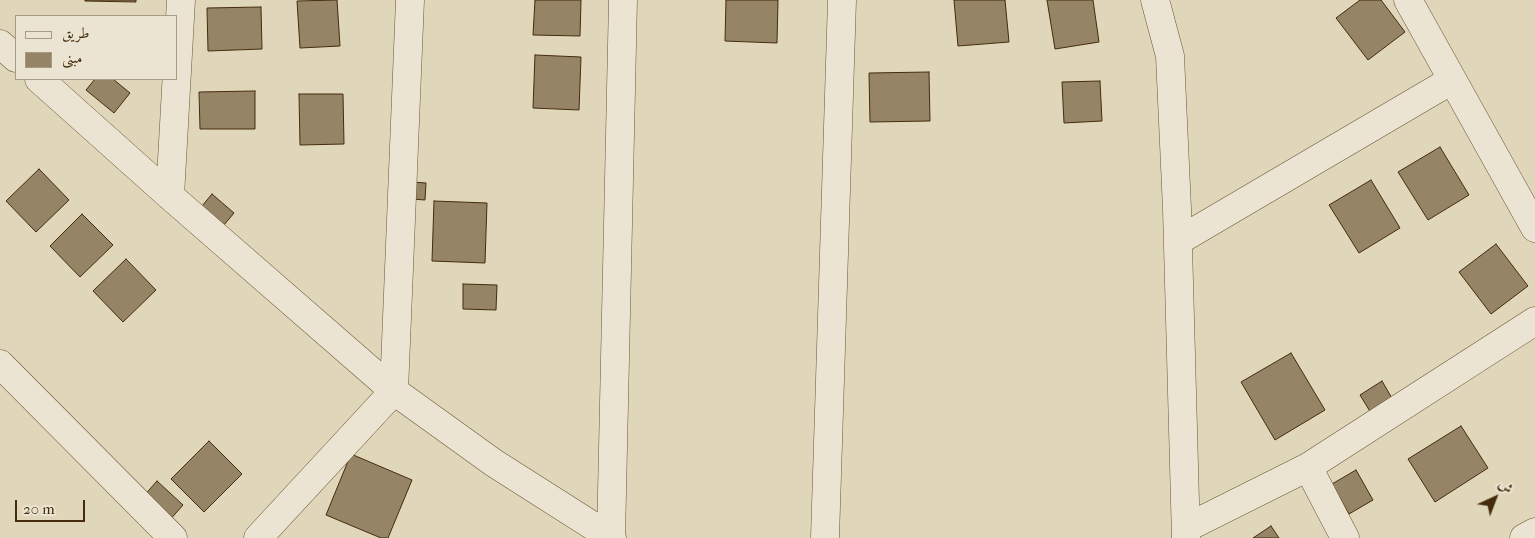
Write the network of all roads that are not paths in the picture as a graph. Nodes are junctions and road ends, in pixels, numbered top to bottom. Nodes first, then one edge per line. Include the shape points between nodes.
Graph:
1 (181, 0) edge
2 (410, 0) edge
3 (623, 0) edge
4 (842, 0) edge
5 (1155, 0) edge
6 (1408, 0) edge
7 (0, 44) edge
8 (178, 53) edge
9 (15, 57) edge
10 (40, 80) edge
11 (177, 80) edge
12 (1452, 80) junction
13 (170, 196) junction
14 (1535, 228) edge
15 (1178, 241) junction
16 (1535, 321) edge
17 (0, 364) edge
18 (394, 391) junction
19 (1308, 467) junction
20 (1535, 532) edge
21 (1186, 533) edge
22 (173, 538) edge
23 (258, 538) edge
24 (611, 538) edge
25 (825, 538) edge
26 (1345, 538) edge
27 (1524, 538) edge

1 - 8 street
2 - 18 street
3 - 24 street
4 - 25 street
5 - 15 street via 1170,56
6 - 12 street
7 - 9 street
10 - 13 street
11 - 13 street
12 - 14 street
12 - 15 street
13 - 18 street
15 - 21 street
16 - 19 street
17 - 22 street
18 - 23 street
18 - 24 street via 494,463
19 - 21 street
19 - 26 street
20 - 27 street

